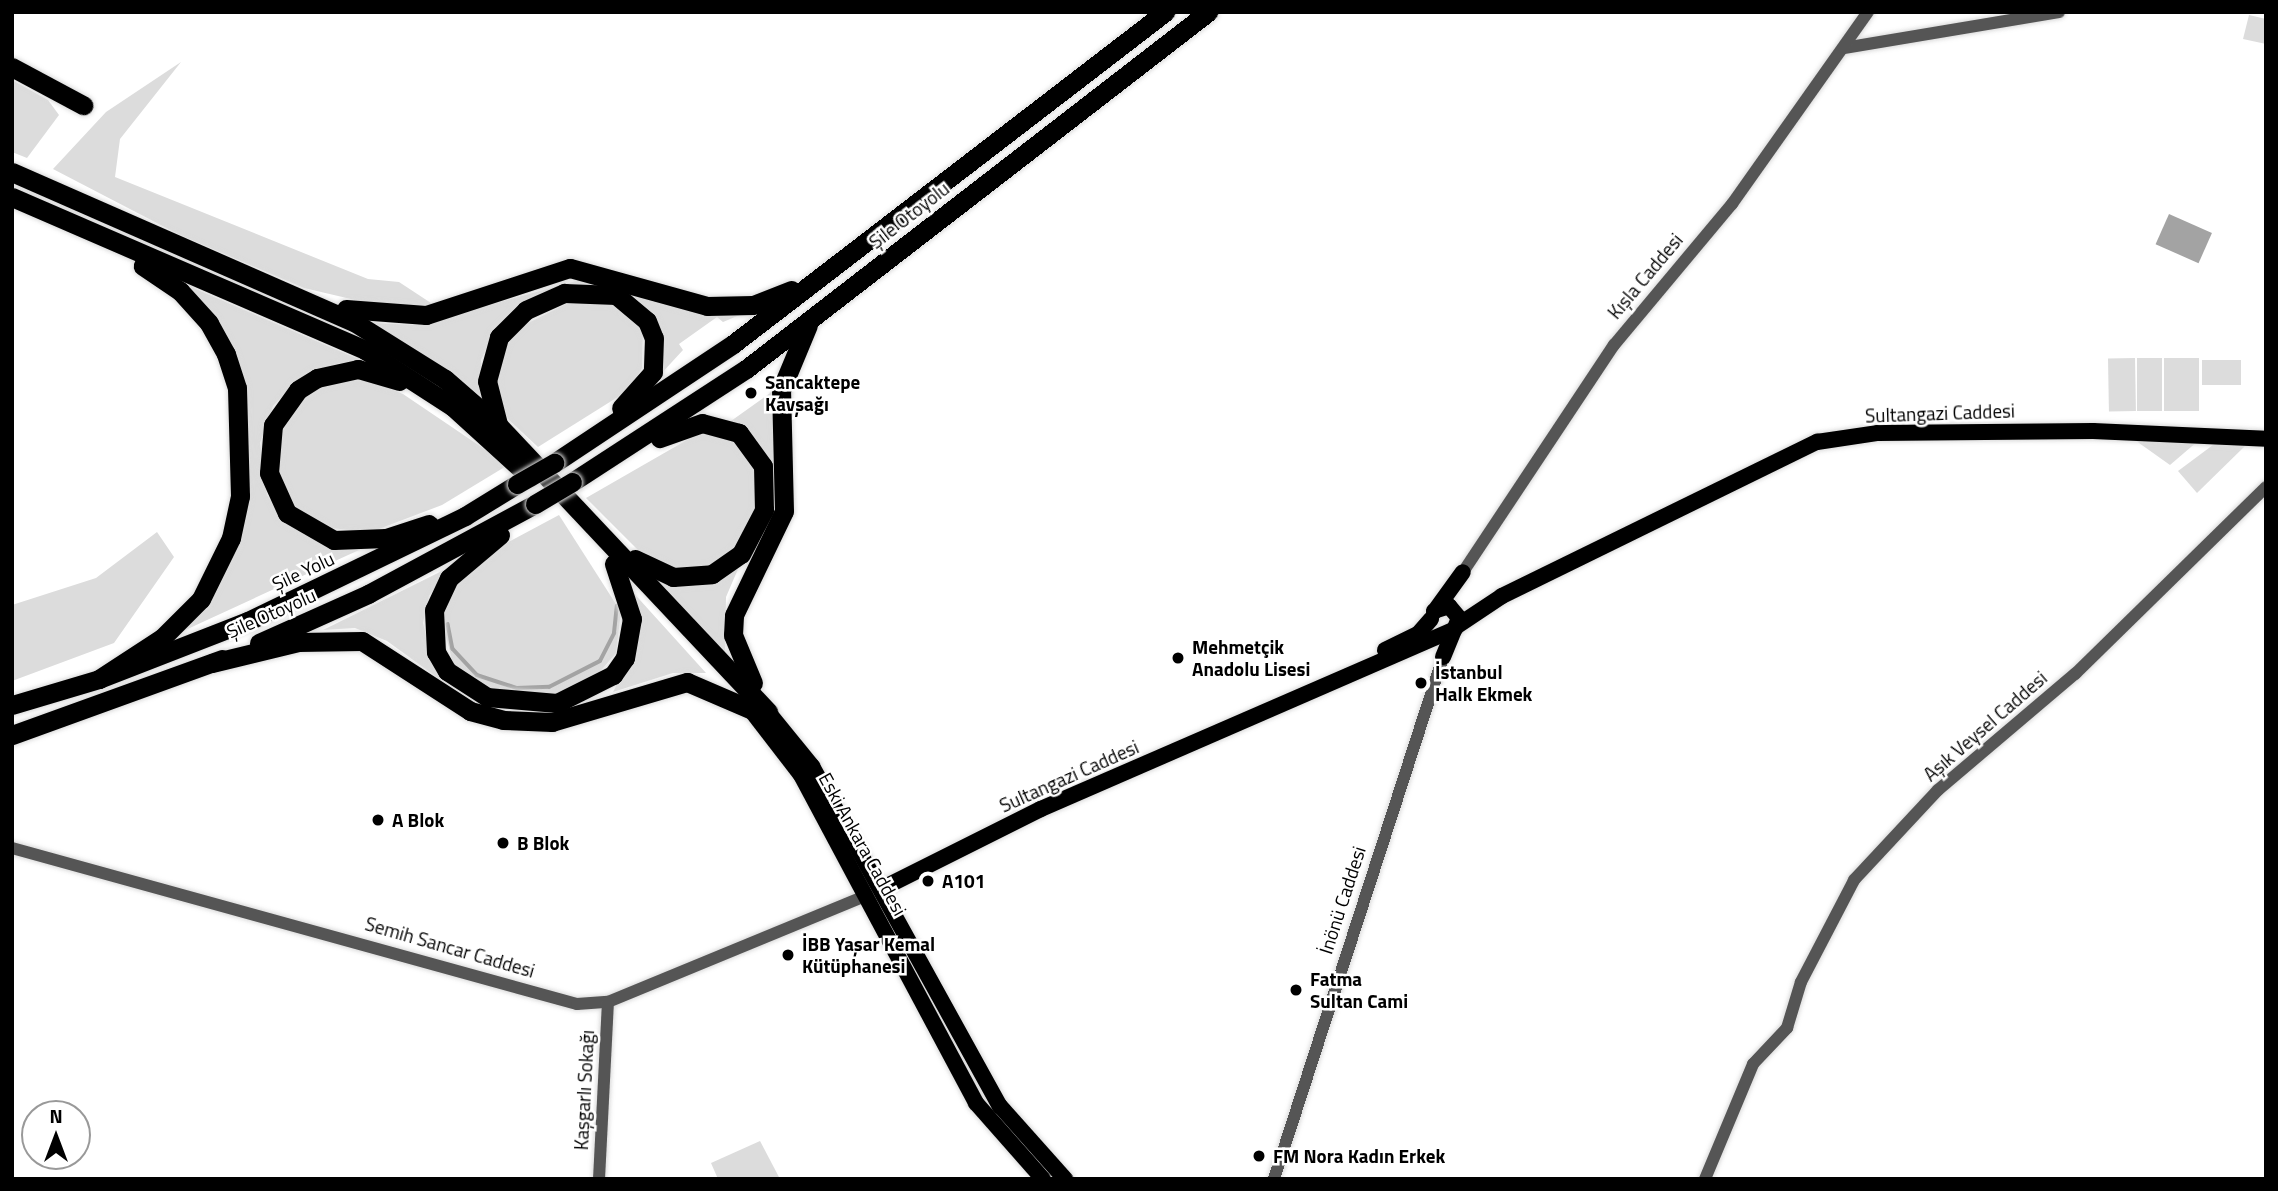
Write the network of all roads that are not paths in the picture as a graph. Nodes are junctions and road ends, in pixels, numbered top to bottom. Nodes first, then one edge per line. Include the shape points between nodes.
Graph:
1 (1166, 12) edge
2 (1208, 12) edge
3 (1868, 12) edge
4 (2059, 12) edge
5 (1844, 48) junction
6 (12, 66) edge
7 (83, 105) dead end
8 (12, 172) edge
9 (12, 197) edge
10 (92, 233) junction
11 (827, 273) junction
12 (282, 290) junction
13 (810, 322) junction
14 (453, 407) junction
15 (498, 425) junction
16 (597, 436) junction
17 (2266, 439) edge
18 (631, 445) junction
19 (2266, 487) edge
20 (465, 516) junction
21 (513, 517) junction
22 (616, 556) junction
23 (1462, 572) joint
24 (1446, 621) junction
25 (1443, 657) joint
26 (212, 663) junction
27 (99, 679) junction
28 (12, 705) edge
29 (759, 710) junction
30 (12, 735) edge
31 (12, 848) edge
32 (883, 888) junction
33 (867, 895) junction
34 (608, 1002) junction
35 (599, 1179) edge
36 (1043, 1179) edge
37 (1065, 1179) edge
38 (1274, 1179) edge
39 (1705, 1179) edge

1 - 11 highway, Şile Otoyolu
2 - 13 highway, Şile Otoyolu
3 - 5 street, Kışla Caddesi
4 - 5 street
5 - 23 street, Kışla Caddesi via 1732,204 1614,345
6 - 7 highway
8 - 12 highway
9 - 10 highway
10 - 14 highway via 365,351
10 - 27 highway via 157,273 209,323 237,388 242,459 231,538 218,574 183,619
11 - 12 highway via 769,300 730,307 570,268 468,303 400,318 356,313
11 - 16 highway, Şile Otoyolu
12 - 15 highway via 410,354
13 - 18 highway, Şile Otoyolu
13 - 29 highway via 782,390 784,511 734,615 740,660
14 - 20 highway via 379,373 358,369 317,378 298,390 273,425 268,473 286,513 334,540 386,538
14 - 22 highway
15 - 16 highway via 487,381 499,337 544,299 593,290 633,306 646,321 654,357 640,391
15 - 22 highway
16 - 20 highway, Şile Yolu, bridge
17 - 24 main road, Sultangazi Caddesi via 2093,431 1878,433 1817,442
18 - 21 highway, Şile Otoyolu, bridge
18 - 22 highway via 702,423 719,425 754,448 766,497 753,537 712,574 673,577
19 - 39 street, Aşık Veysel Caddesi via 2074,674 1938,790 1854,880 1801,982 1787,1028 1753,1065
20 - 27 highway, Şile Yolu via 273,609
21 - 22 highway via 449,578 434,610 436,652 447,671 486,697 557,703 613,675 625,658 632,620
21 - 26 highway, Şile Otoyolu via 368,594
22 - 29 highway
23 - 24 main road, Kışla Caddesi
24 - 25 main road
24 - 32 main road, Sultangazi Caddesi via 1284,701 1277,711 1041,809
25 - 38 street, İnönü Caddesi
26 - 29 highway via 298,642 362,640 470,711 502,720 552,722 687,682
26 - 30 highway, Şile Otoyolu
27 - 28 highway
29 - 32 main road, Eski Ankara Caddesi via 808,759
29 - 33 main road, Eski Ankara Caddesi via 801,775
31 - 34 street, Semih Sancar Caddesi via 577,1004
32 - 37 main road, Eski Ankara Caddesi via 1000,1106
33 - 34 street, Semih Sancar Caddesi
33 - 36 main road, Eski Ankara Caddesi via 975,1102
34 - 35 street, Kaşgarlı Sokağı

